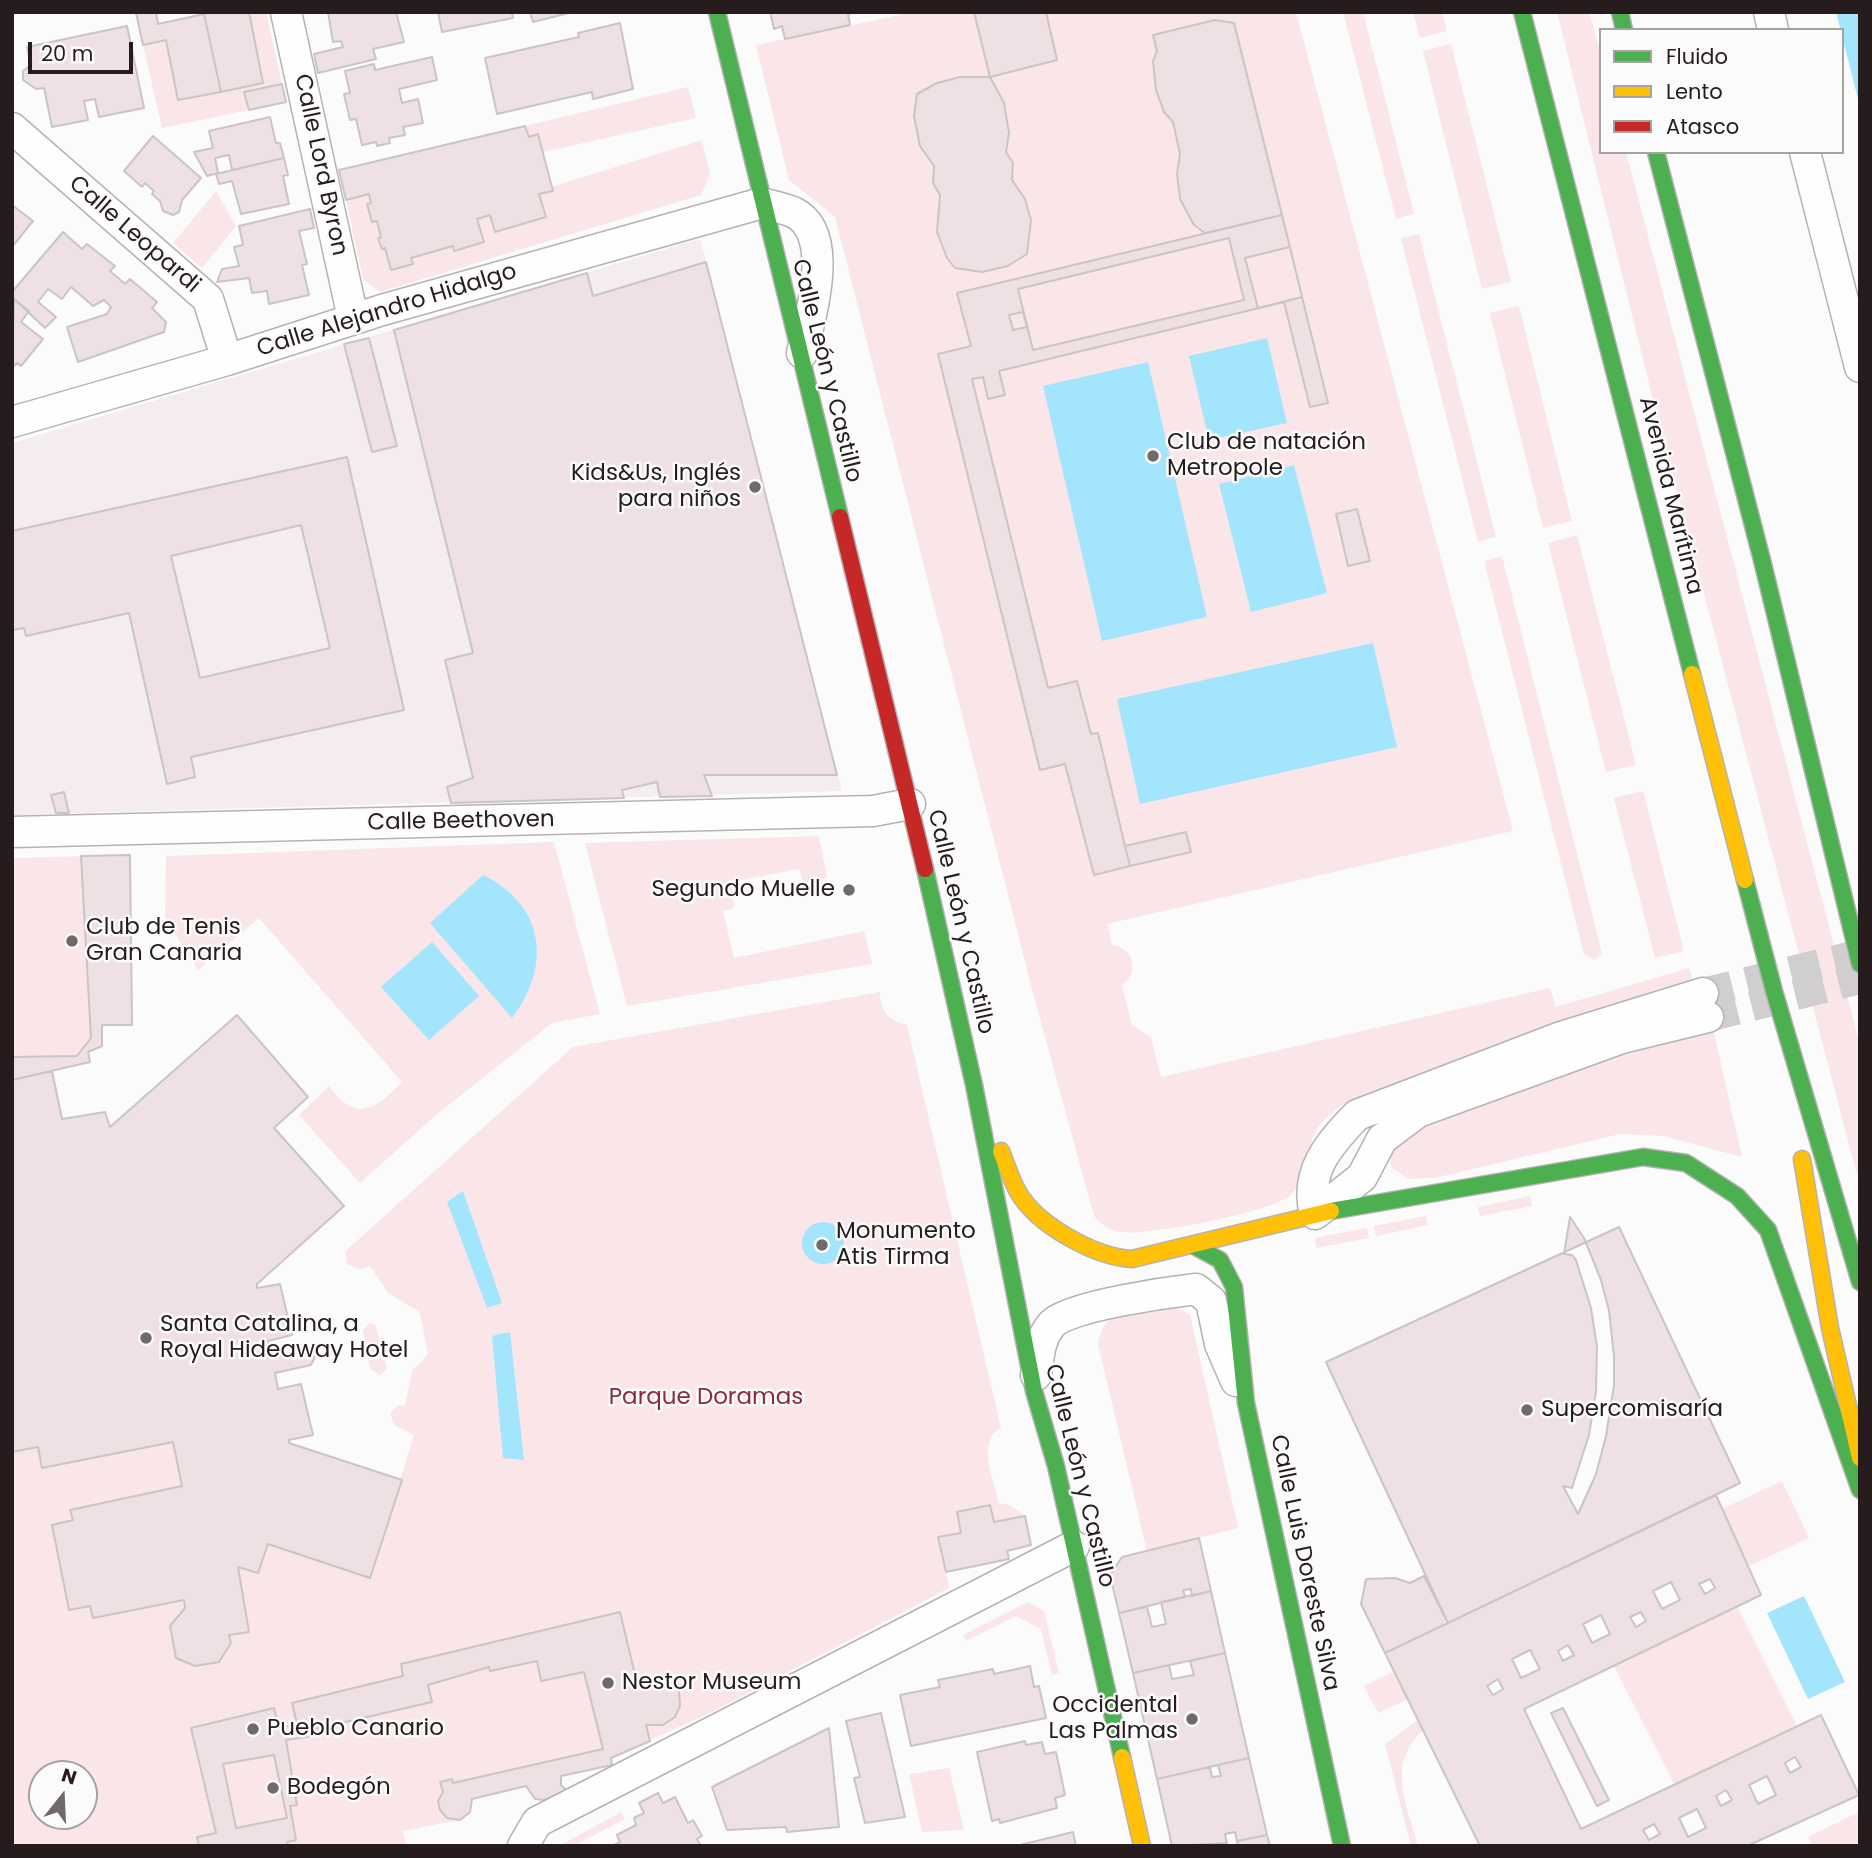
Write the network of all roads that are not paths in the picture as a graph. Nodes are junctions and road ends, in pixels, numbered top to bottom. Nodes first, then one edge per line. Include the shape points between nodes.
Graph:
1 (286, 12) edge
2 (717, 12) edge
3 (1522, 12) edge
4 (12, 128) edge
5 (1657, 154) edge
6 (1806, 154) edge
7 (762, 202) junction
8 (353, 318) junction
9 (227, 360) junction
10 (801, 361) junction
11 (1860, 368) edge
12 (12, 422) edge
13 (910, 804) junction
14 (12, 832) edge
15 (1860, 964) edge
16 (1774, 991) junction
17 (974, 1085) junction
18 (1315, 1214) junction
19 (1271, 1223) junction
20 (1194, 1246) junction
21 (1860, 1282) edge
22 (1234, 1287) junction
23 (1034, 1391) junction
24 (1246, 1403) junction
25 (1860, 1458) edge
26 (1860, 1490) edge
27 (1074, 1546) junction
28 (523, 1846) edge
29 (1142, 1846) edge
30 (1342, 1846) edge

1 - 8 street, Calle Lord Byron
2 - 7 main road, Calle León y Castillo
3 - 16 main road, Avenida Marítima
4 - 9 street, Calle Leopardi via 208,299
5 - 15 main road
6 - 11 street
7 - 8 street, Calle Alejandro Hidalgo
7 - 10 main road, Calle León y Castillo
7 - 10 street via 795,213 810,229 819,256
8 - 9 street, Calle Alejandro Hidalgo
9 - 12 street, Calle Alejandro Hidalgo
10 - 13 main road, Calle León y Castillo
13 - 14 street, Calle Beethoven via 873,811
13 - 17 main road, Calle León y Castillo
16 - 21 main road
16 - 25 main road via 1830,1328
17 - 20 main road via 1018,1192 1050,1226 1111,1258 1132,1259
17 - 23 main road, Calle León y Castillo
18 - 18 street via 1362,1177 1382,1139 1418,1112 1706,1005 1561,1037 1357,1115 1332,1141 1313,1173
18 - 19 main road
18 - 26 main road via 1643,1157 1686,1163 1737,1196 1768,1230
19 - 20 main road
19 - 22 main road, Calle Luis Doreste Silva via 1246,1255
20 - 22 main road, Calle Luis Doreste Silva via 1220,1260
22 - 24 main road, Calle Luis Doreste Silva
23 - 24 street via 1041,1340 1055,1321 1108,1304 1196,1289 1211,1301 1220,1344
23 - 27 main road, Calle León y Castillo
24 - 30 main road, Calle Luis Doreste Silva
27 - 28 street via 537,1822
27 - 29 main road, Calle León y Castillo

